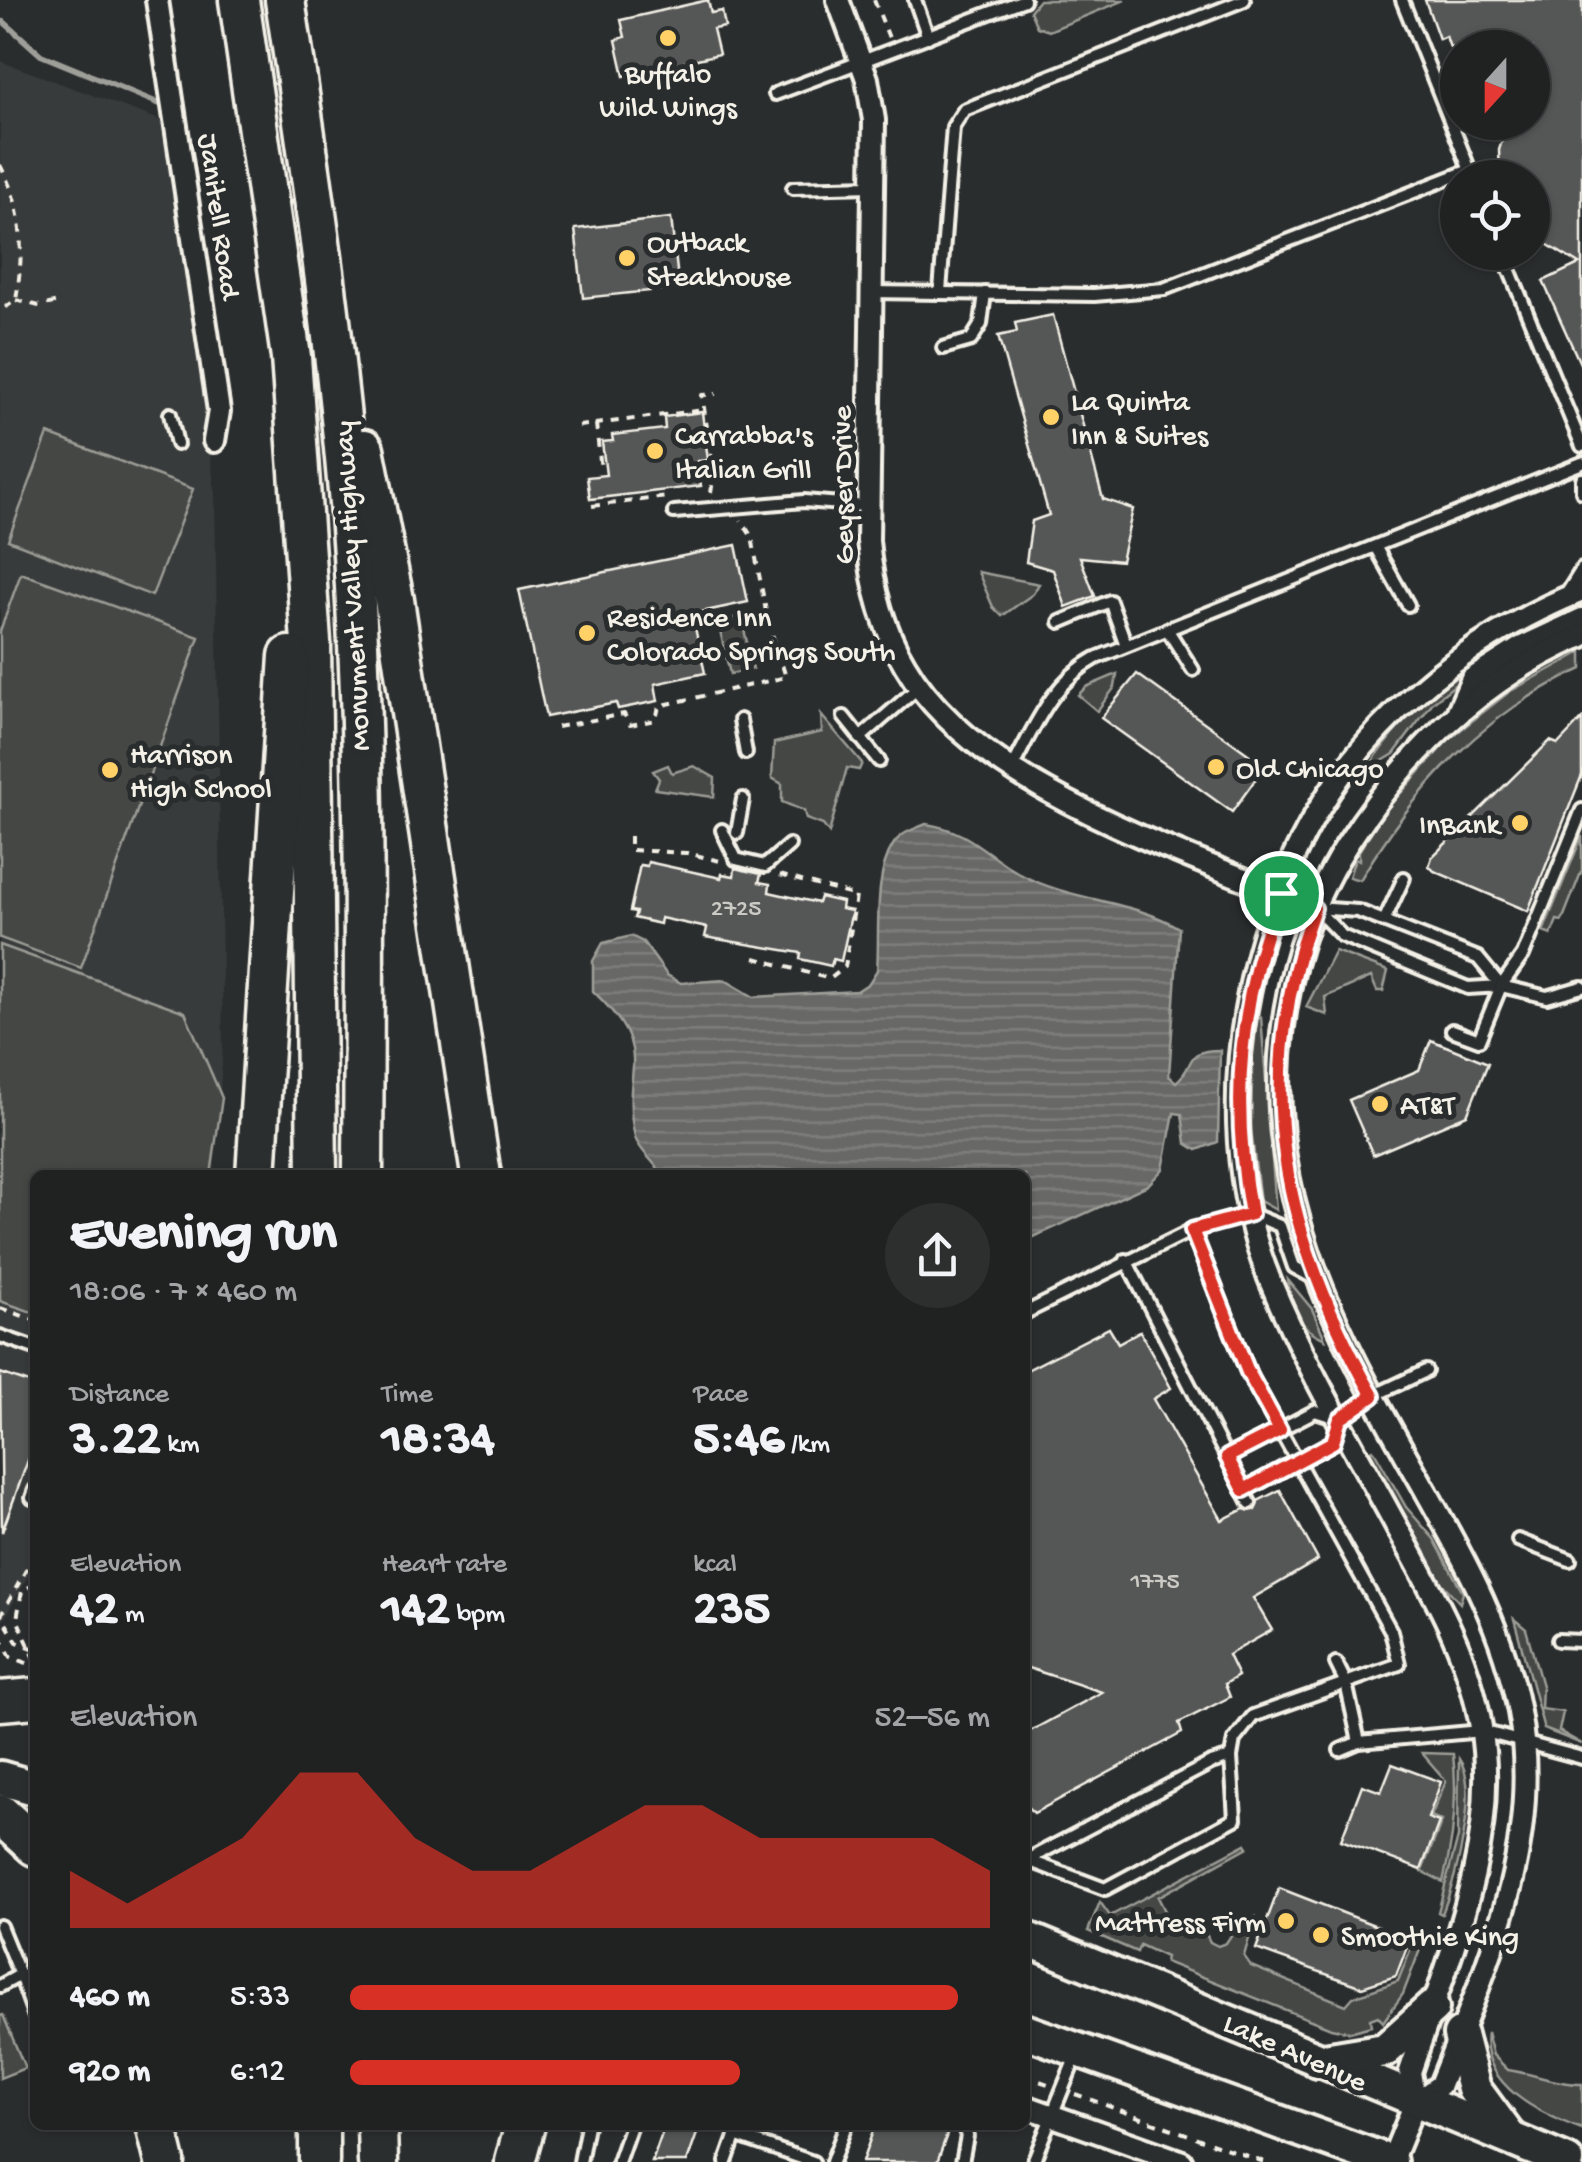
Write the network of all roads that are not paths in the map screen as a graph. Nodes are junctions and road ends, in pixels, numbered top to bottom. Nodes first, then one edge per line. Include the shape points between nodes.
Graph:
1 (157, 0) edge
2 (239, 0) edge
3 (285, 0) edge
4 (838, 0) edge
5 (915, 0) edge
6 (1024, 0) edge
7 (1244, 0) edge
8 (1402, 0) edge
9 (928, 37) junction
10 (860, 61) junction
11 (775, 94) dead end
12 (256, 99) junction
13 (1465, 160) edge
14 (873, 186) junction
15 (1440, 186) edge
16 (793, 188) dead end
17 (316, 206) junction
18 (1509, 270) edge
19 (940, 291) junction
20 (870, 292) junction
21 (985, 292) junction
22 (943, 348) dead end
23 (170, 414) dead end
24 (214, 441) dead end
25 (177, 444) dead end
26 (1582, 446) edge
27 (1582, 463) edge
28 (1582, 479) edge
29 (1582, 492) edge
30 (866, 506) junction
31 (674, 512) dead end
32 (1376, 548) junction
33 (1582, 569) edge
34 (1572, 595) edge
35 (1408, 605) dead end
36 (1582, 619) edge
37 (1060, 622) dead end
38 (1167, 629) junction
39 (1582, 636) edge
40 (1126, 644) junction
41 (1194, 670) dead end
42 (920, 685) junction
43 (1457, 713) junction
44 (844, 716) dead end
45 (740, 720) dead end
46 (860, 738) junction
47 (746, 754) dead end
48 (879, 761) dead end
49 (1012, 769) junction
50 (743, 799) dead end
51 (1582, 810) edge
52 (722, 830) dead end
53 (737, 833) dead end
54 (789, 844) dead end
55 (1404, 878) dead end
56 (1281, 893) junction
57 (1314, 908) junction
58 (1384, 921) junction
59 (1501, 986) junction
60 (1582, 987) edge
61 (1452, 1030) dead end
62 (256, 1170) edge
63 (317, 1170) edge
64 (364, 1170) edge
65 (480, 1170) edge
66 (1251, 1214) junction
67 (1192, 1230) junction
68 (1126, 1260) junction
69 (1316, 1279) junction
70 (1030, 1310) edge
71 (0, 1336) edge
72 (30, 1346) edge
73 (1426, 1371) dead end
74 (1373, 1396) junction
75 (1340, 1419) junction
76 (1280, 1430) junction
77 (1227, 1457) junction
78 (1298, 1461) junction
79 (1244, 1490) junction
80 (1250, 1503) dead end
81 (1518, 1540) dead end
82 (1570, 1560) dead end
83 (1558, 1640) dead end
84 (1582, 1640) edge
85 (1336, 1663) dead end
86 (1346, 1683) junction
87 (30, 1699) edge
88 (0, 1702) edge
89 (30, 1709) edge
90 (1482, 1731) junction
91 (1522, 1741) junction
92 (1359, 1742) junction
93 (1340, 1750) dead end
94 (1231, 1758) junction
95 (1582, 1758) edge
96 (0, 1778) edge
97 (30, 1787) edge
98 (0, 1814) edge
99 (30, 1841) edge
100 (1030, 1857) edge
101 (1030, 1861) edge
102 (0, 1926) edge
103 (1030, 1940) edge
104 (20, 1975) junction
105 (0, 1986) edge
106 (30, 2003) edge
107 (1432, 2008) junction
108 (1030, 2033) edge
109 (1460, 2035) junction
110 (1078, 2050) junction
111 (1318, 2061) junction
112 (1415, 2103) junction
113 (1030, 2108) edge
114 (1052, 2115) junction
115 (157, 2130) edge
116 (319, 2130) edge
117 (377, 2130) edge
118 (521, 2130) edge
119 (585, 2130) edge
120 (629, 2130) edge
121 (737, 2130) edge
122 (844, 2130) edge
123 (965, 2130) edge
124 (1512, 2141) junction
125 (165, 2162) edge
126 (320, 2162) edge
127 (378, 2162) edge
128 (514, 2162) edge
129 (580, 2162) edge
130 (618, 2162) edge
131 (726, 2162) edge
132 (813, 2162) edge
133 (832, 2162) edge
134 (962, 2162) edge
135 (1034, 2162) edge
136 (1182, 2162) edge
137 (1390, 2162) edge
138 (1567, 2162) edge

1 - 24 street, Janitell Road via 219,411
2 - 12 highway, Monument Valley Highway
3 - 17 highway, Monument Valley Highway
4 - 10 street, Geyser Drive
5 - 9 lane
6 - 9 lane
7 - 19 lane via 964,110 953,127
8 - 13 lane
9 - 10 lane
10 - 11 lane
10 - 14 street, Geyser Drive via 874,120
12 - 62 highway via 289,646
12 - 63 highway, Monument Valley Highway via 291,357 311,642
14 - 16 lane
14 - 20 street, Geyser Drive
15 - 21 lane via 1164,289
17 - 64 highway, Monument Valley Highway via 353,557 364,872
17 - 65 highway via 394,600
18 - 26 lane
19 - 20 lane
19 - 21 lane
20 - 30 street, Geyser Drive
21 - 22 lane via 981,324 971,340
23 - 25 lane
27 - 32 lane
28 - 29 lane
30 - 31 lane via 804,501
30 - 42 street, Geyser Drive via 878,602
32 - 35 lane
32 - 38 lane
33 - 34 lane
34 - 56 street via 1456,660 1379,730 1322,810
36 - 43 street via 1472,679
37 - 40 lane via 1110,601
38 - 40 lane
38 - 41 lane
39 - 43 street
40 - 49 lane via 1073,670 1057,687
42 - 46 lane
42 - 49 street, Geyser Drive
43 - 57 street via 1374,803
44 - 46 lane
45 - 47 lane
46 - 48 lane
49 - 56 street, Geyser Drive via 1079,807
50 - 53 lane
51 - 59 lane via 1522,955
52 - 54 lane via 736,859 765,866
55 - 58 lane
56 - 57 street, Geyser Drive
56 - 66 street via 1253,970 1241,1041 1239,1130
57 - 58 lane via 1358,911
57 - 59 lane via 1342,936 1468,988
57 - 69 street via 1282,1031 1279,1115 1285,1175
58 - 59 lane via 1478,958
59 - 60 lane via 1530,997
59 - 61 lane via 1479,1040
66 - 67 lane
66 - 69 lane via 1280,1226 1294,1267
66 - 75 street via 1271,1283
67 - 68 lane
67 - 76 lane via 1248,1372
68 - 70 lane
68 - 77 lane
69 - 74 street
71 - 72 lane
73 - 74 lane
74 - 75 lane
74 - 91 street via 1480,1588 1506,1656
75 - 76 lane via 1314,1411
75 - 78 lane via 1333,1442
75 - 90 street via 1449,1621
76 - 77 lane
76 - 78 lane
77 - 79 lane
78 - 79 lane
78 - 86 lane via 1391,1631 1399,1664
79 - 80 lane
81 - 82 lane
83 - 84 lane
85 - 86 lane
86 - 92 lane
86 - 94 lane via 1253,1716 1234,1740
87 - 88 highway
88 - 89 main road
90 - 91 lane
90 - 92 lane
90 - 107 street via 1477,1856
91 - 95 lane
91 - 109 street via 1515,1874
92 - 93 lane
94 - 100 lane
94 - 101 lane via 1235,1820 1105,1889
96 - 97 main road
98 - 99 highway
102 - 104 lane
103 - 111 main road, Lake Avenue
104 - 105 lane
104 - 106 lane
107 - 111 main road via 1384,2050
107 - 112 street via 1410,2072
108 - 110 main road
109 - 112 street via 1440,2085
109 - 124 main road via 1474,2089
110 - 114 lane
110 - 137 main road
111 - 112 main road, Lake Avenue
112 - 124 main road, Lake Avenue
112 - 137 street
113 - 114 street
114 - 135 lane
114 - 136 street
115 - 125 highway
116 - 126 highway
117 - 127 highway
118 - 128 highway
119 - 129 lane
120 - 130 lane
121 - 131 lane
121 - 132 lane
122 - 133 lane
123 - 134 lane
124 - 138 main road, Lake Avenue

